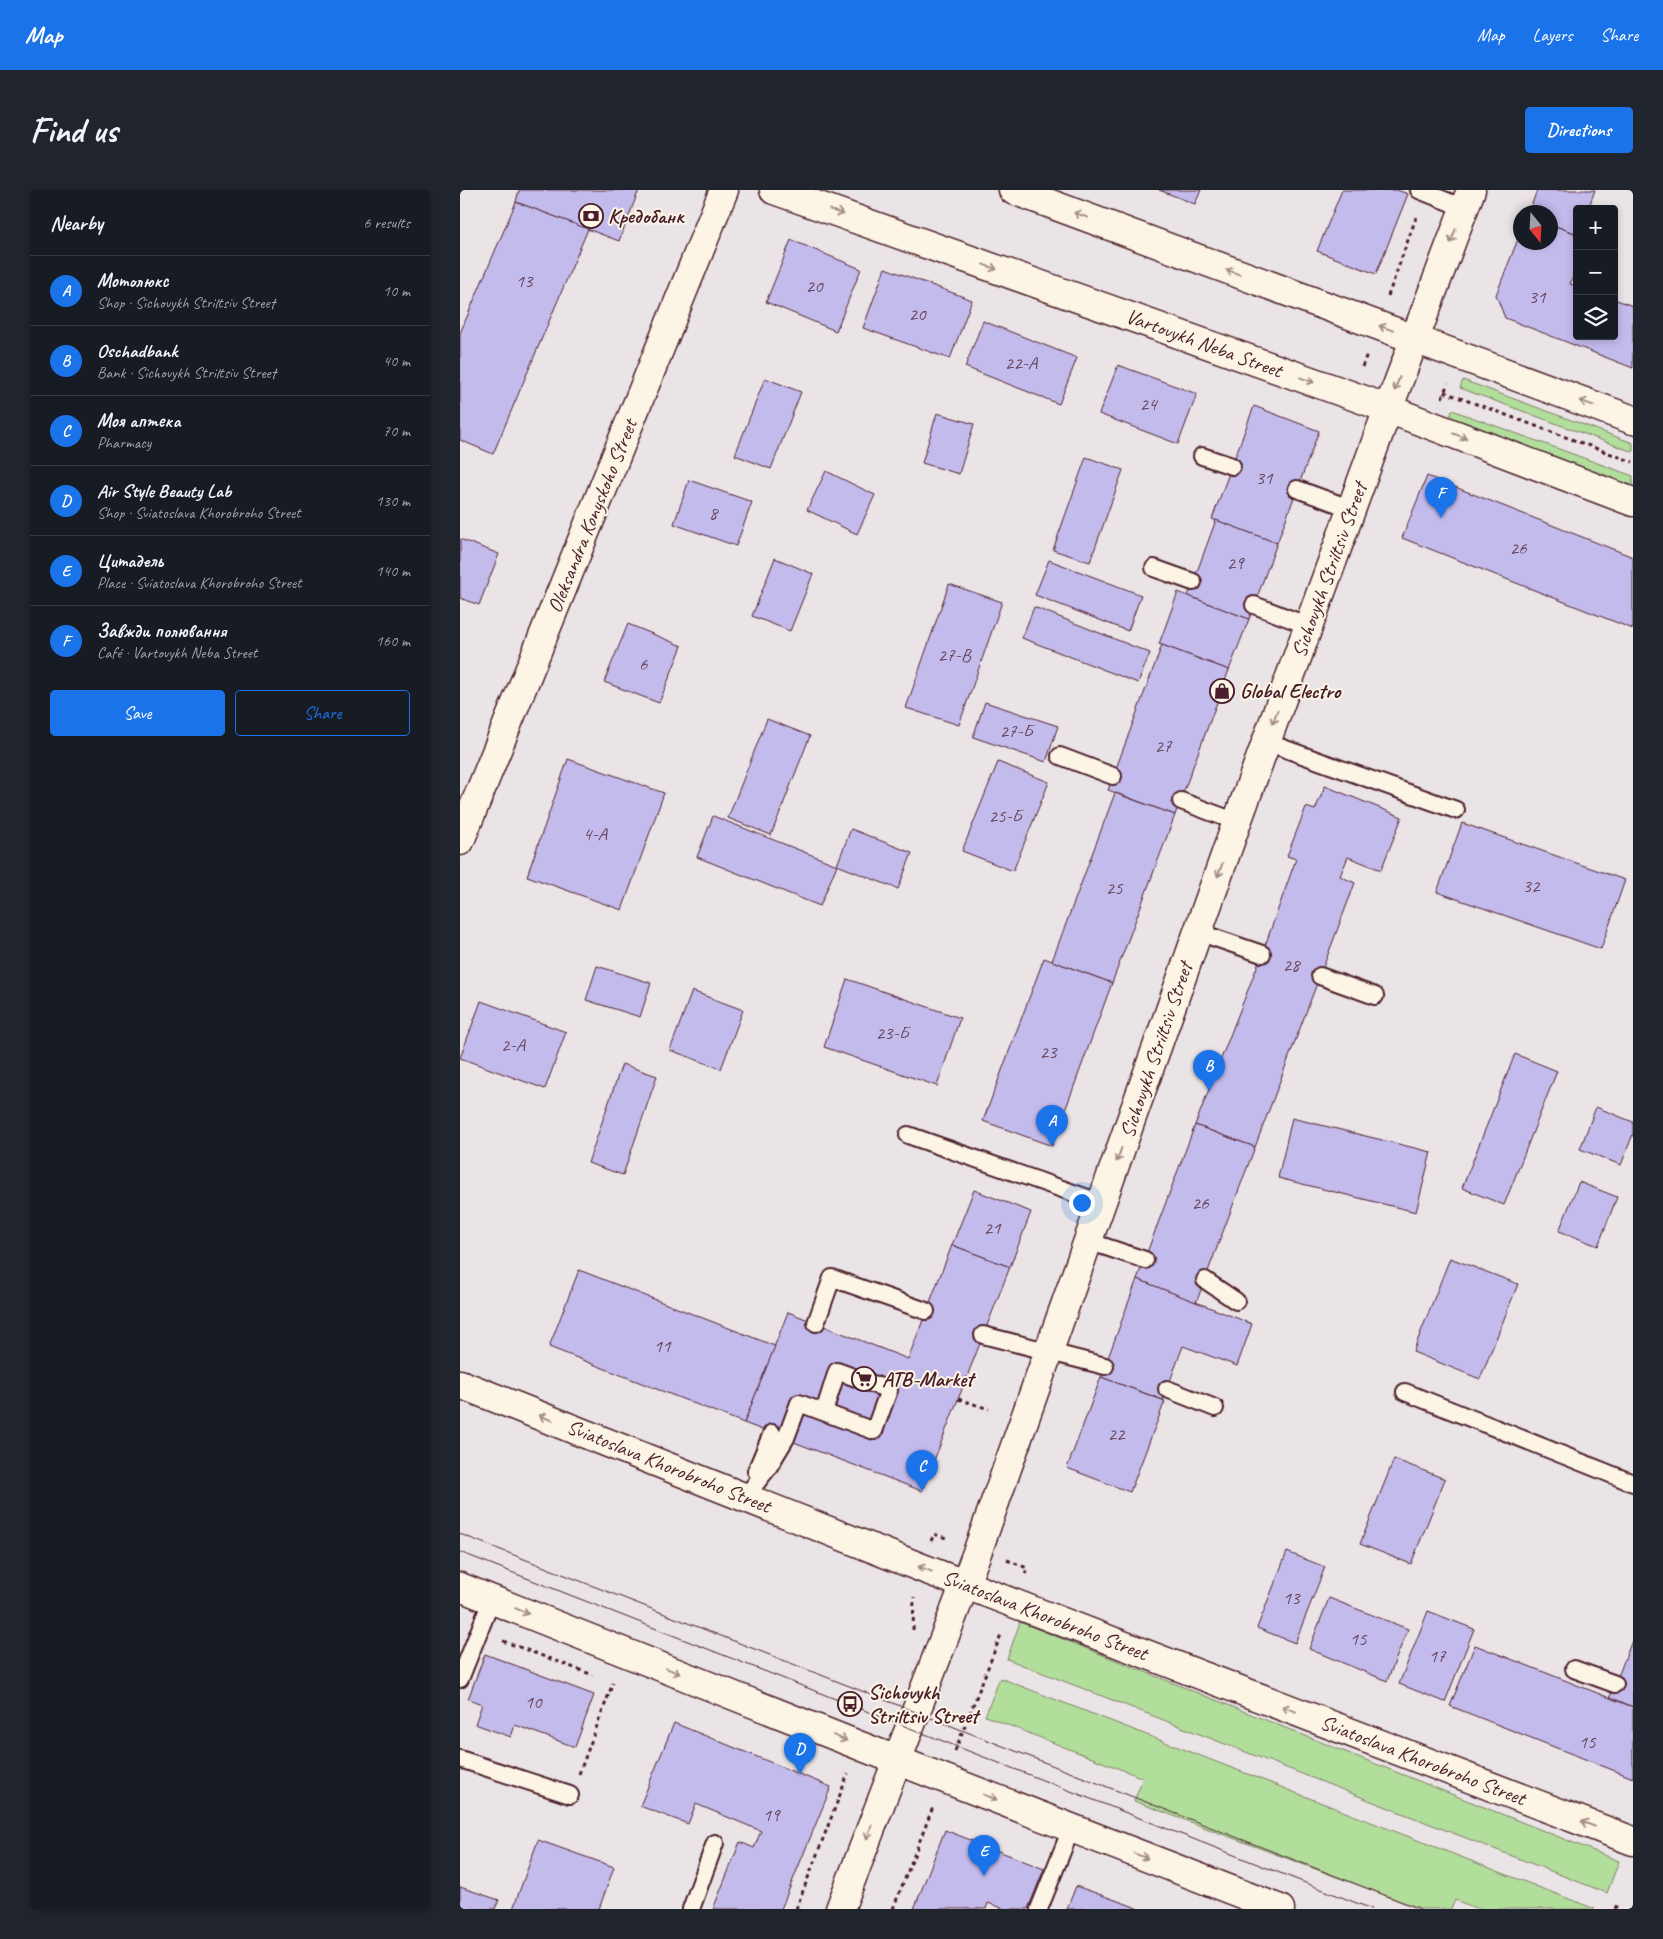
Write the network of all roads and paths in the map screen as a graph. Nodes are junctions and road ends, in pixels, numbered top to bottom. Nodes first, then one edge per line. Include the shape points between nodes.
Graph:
1 (724, 190) edge
2 (774, 190) edge
3 (1013, 190) edge
4 (1419, 190) edge
5 (1468, 199) edge
6 (1414, 338) junction
7 (1444, 392) dead end
8 (1388, 409) junction
9 (1633, 420) edge
10 (1202, 456) dead end
11 (1633, 462) edge
12 (1232, 466) dead end
13 (1297, 489) dead end
14 (1633, 502) edge
15 (1352, 508) junction
16 (1154, 568) dead end
17 (1193, 582) dead end
18 (1254, 605) dead end
19 (1309, 626) junction
20 (1266, 742) junction
21 (1060, 756) dead end
22 (1113, 776) dead end
23 (1181, 801) dead end
24 (1456, 810) dead end
25 (1237, 822) junction
26 (462, 832) edge
27 (1198, 932) junction
28 (1262, 954) dead end
29 (1320, 976) dead end
30 (1375, 996) dead end
31 (908, 1135) dead end
32 (1102, 1203) junction
33 (1088, 1241) junction
34 (1145, 1260) dead end
35 (1205, 1280) dead end
36 (1236, 1301) dead end
37 (926, 1311) dead end
38 (816, 1323) dead end
39 (983, 1335) dead end
40 (1049, 1351) junction
41 (1105, 1366) dead end
42 (460, 1384) edge
43 (1167, 1388) dead end
44 (1405, 1392) dead end
45 (958, 1399) dead end
46 (1215, 1408) dead end
47 (989, 1410) dead end
48 (824, 1412) dead end
49 (772, 1433) dead end
50 (1633, 1483) edge
51 (746, 1496) junction
52 (1027, 1568) dead end
53 (965, 1584) junction
54 (460, 1587) edge
55 (492, 1599) junction
56 (1014, 1603) junction
57 (478, 1631) junction
58 (1574, 1668) dead end
59 (595, 1676) dead end
60 (460, 1679) edge
61 (604, 1679) dead end
62 (613, 1683) junction
63 (1615, 1684) dead end
64 (621, 1686) dead end
65 (460, 1759) edge
66 (897, 1760) junction
67 (840, 1769) dead end
68 (944, 1779) junction
69 (570, 1795) joint
70 (942, 1809) dead end
71 (1071, 1828) junction
72 (1633, 1841) edge
73 (715, 1843) dead end
74 (1244, 1902) edge
75 (1617, 1904) dead end
76 (691, 1909) edge
77 (796, 1909) edge
78 (840, 1909) edge
79 (893, 1909) edge
80 (1039, 1909) edge
81 (1280, 1909) edge
82 (1615, 1909) edge

1 - 26 main road, Oleksandra Konyskoho Street
2 -> 8 main road, Vartovykh Neba Street
6 -> 3 main road
4 - 5 lane
5 -> 6 main road, Sichovykh Striltsiv Street
6 -> 8 main road, Sichovykh Striltsiv Street
9 -> 6 main road
7 - 11 path
8 -> 14 main road, Vartovykh Neba Street
8 - 15 main road, Sichovykh Striltsiv Street
10 - 12 lane
13 - 15 lane
15 - 19 main road, Sichovykh Striltsiv Street
16 - 17 lane
18 - 19 lane
19 -> 20 main road, Sichovykh Striltsiv Street
20 - 24 lane
20 - 25 main road, Sichovykh Striltsiv Street
21 - 22 lane
23 - 25 lane
25 -> 27 main road, Sichovykh Striltsiv Street
27 - 28 lane
27 -> 32 main road, Sichovykh Striltsiv Street
29 - 30 lane
31 - 32 lane
32 - 33 main road, Sichovykh Striltsiv Street
33 - 34 lane
33 - 40 main road, Sichovykh Striltsiv Street
35 - 36 lane
37 - 38 lane via 832,1278
39 - 40 lane
40 - 41 lane
40 - 53 main road, Sichovykh Striltsiv Street
51 -> 42 main road, Sviatoslava Khorobroho Street
43 - 46 lane
44 - 50 lane
45 - 47 path
48 - 51 lane via 799,1403 786,1438
49 - 51 lane
53 -> 51 main road, Sviatoslava Khorobroho Street
52 - 56 path
53 - 56 main road, Sviatoslava Khorobroho Street
53 - 66 main road, Sichovykh Striltsiv Street
54 - 55 main road
55 - 57 lane
55 -> 66 main road
56 - 68 path
72 -> 56 main road, Sviatoslava Khorobroho Street
57 - 59 path
57 - 60 lane
58 - 63 lane
61 - 62 path
62 - 64 path
62 - 69 path
65 - 69 lane
66 - 68 main road
66 -> 78 main road, Sichovykh Striltsiv Street
67 - 77 path via 849,1772
68 -> 71 main road
70 - 79 path via 934,1805
71 -> 74 main road
71 - 80 lane
73 - 76 lane
74 - 81 main road
75 - 82 path

